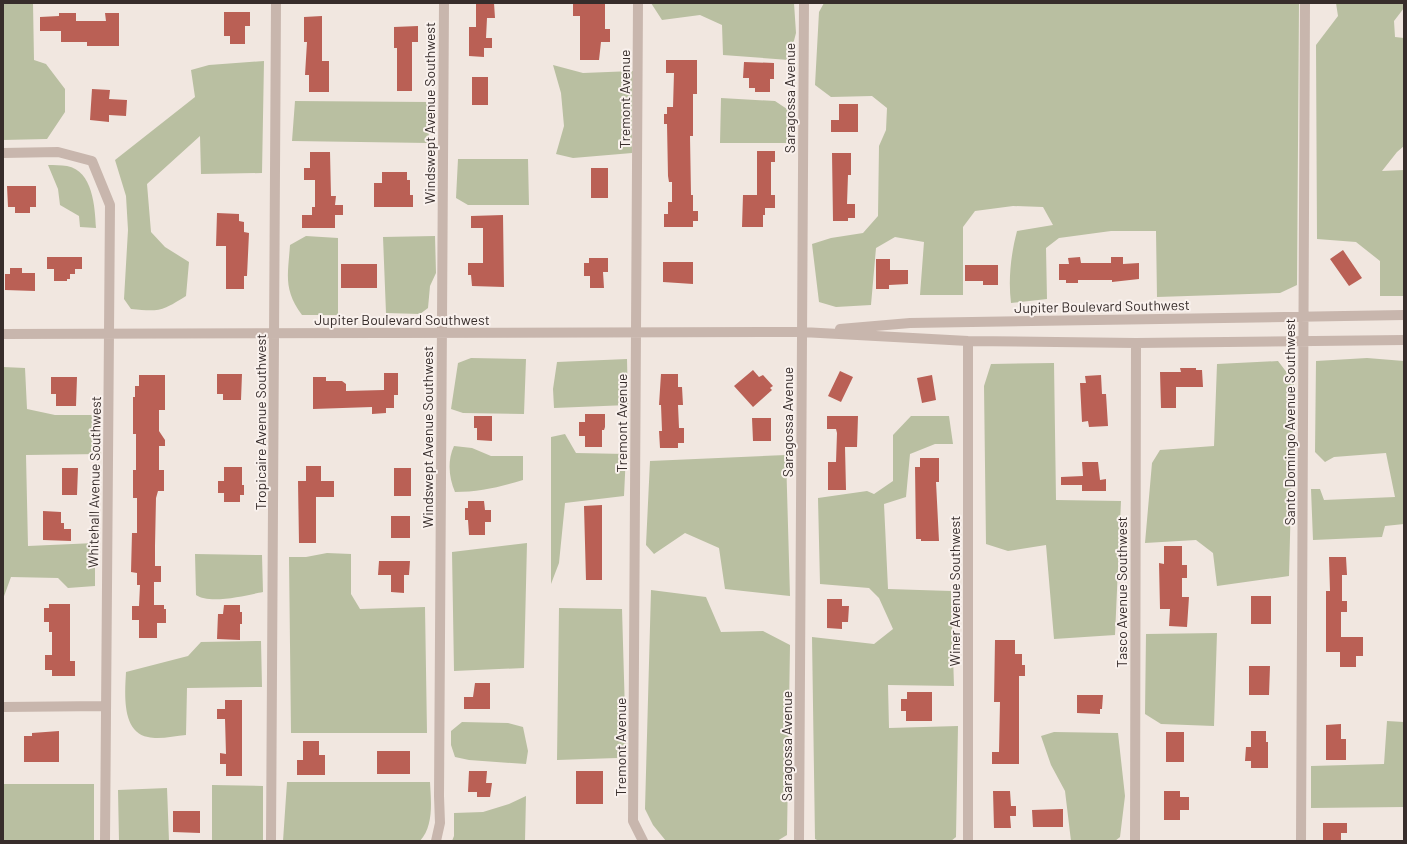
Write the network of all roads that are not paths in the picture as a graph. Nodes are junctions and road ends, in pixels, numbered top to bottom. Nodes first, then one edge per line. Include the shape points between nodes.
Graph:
1 (276, 3) edge
2 (444, 3) edge
3 (638, 3) edge
4 (804, 3) edge
5 (1306, 3) edge
6 (3, 153) edge
7 (1404, 315) edge
8 (1303, 316) junction
9 (802, 332) junction
10 (441, 333) junction
11 (636, 333) junction
12 (3, 334) edge
13 (109, 334) junction
14 (274, 334) junction
15 (1303, 340) junction
16 (1404, 340) edge
17 (968, 341) junction
18 (1136, 342) junction
19 (106, 706) junction
20 (3, 707) edge
21 (105, 841) edge
22 (271, 841) edge
23 (436, 841) edge
24 (643, 841) edge
25 (799, 841) edge
26 (968, 841) edge
27 (1135, 841) edge
28 (1301, 841) edge

1 - 14 street, Tropicaire Avenue Southwest
2 - 10 street, Windswept Avenue Southwest
3 - 11 street, Tremont Avenue
4 - 9 street, Saragossa Avenue
5 - 8 street, Santo Domingo Avenue Southwest
6 - 13 street, Whitehall Avenue Southwest via 58,152 92,161 110,206
7 - 8 street, Jupiter Boulevard Southwest
8 - 9 street, Jupiter Boulevard Southwest via 910,323
8 - 15 street, Santo Domingo Avenue Southwest
9 - 11 street, Jupiter Boulevard Southwest
9 - 17 street, Jupiter Boulevard Southwest
9 - 25 street, Saragossa Avenue
10 - 11 street, Jupiter Boulevard Southwest
10 - 14 street, Jupiter Boulevard Southwest
10 - 23 street, Windswept Avenue Southwest via 440,823
11 - 24 street, Tremont Avenue via 633,820
12 - 13 street, Jupiter Boulevard Southwest
13 - 14 street, Jupiter Boulevard Southwest
13 - 19 street, Whitehall Avenue Southwest
14 - 22 street, Tropicaire Avenue Southwest
15 - 16 street, Jupiter Boulevard Southwest
15 - 18 street, Jupiter Boulevard Southwest
15 - 28 street, Santo Domingo Avenue Southwest
17 - 18 street, Jupiter Boulevard Southwest
17 - 26 street, Winer Avenue Southwest
18 - 27 street, Tasco Avenue Southwest
19 - 20 street
19 - 21 street, Whitehall Avenue Southwest

